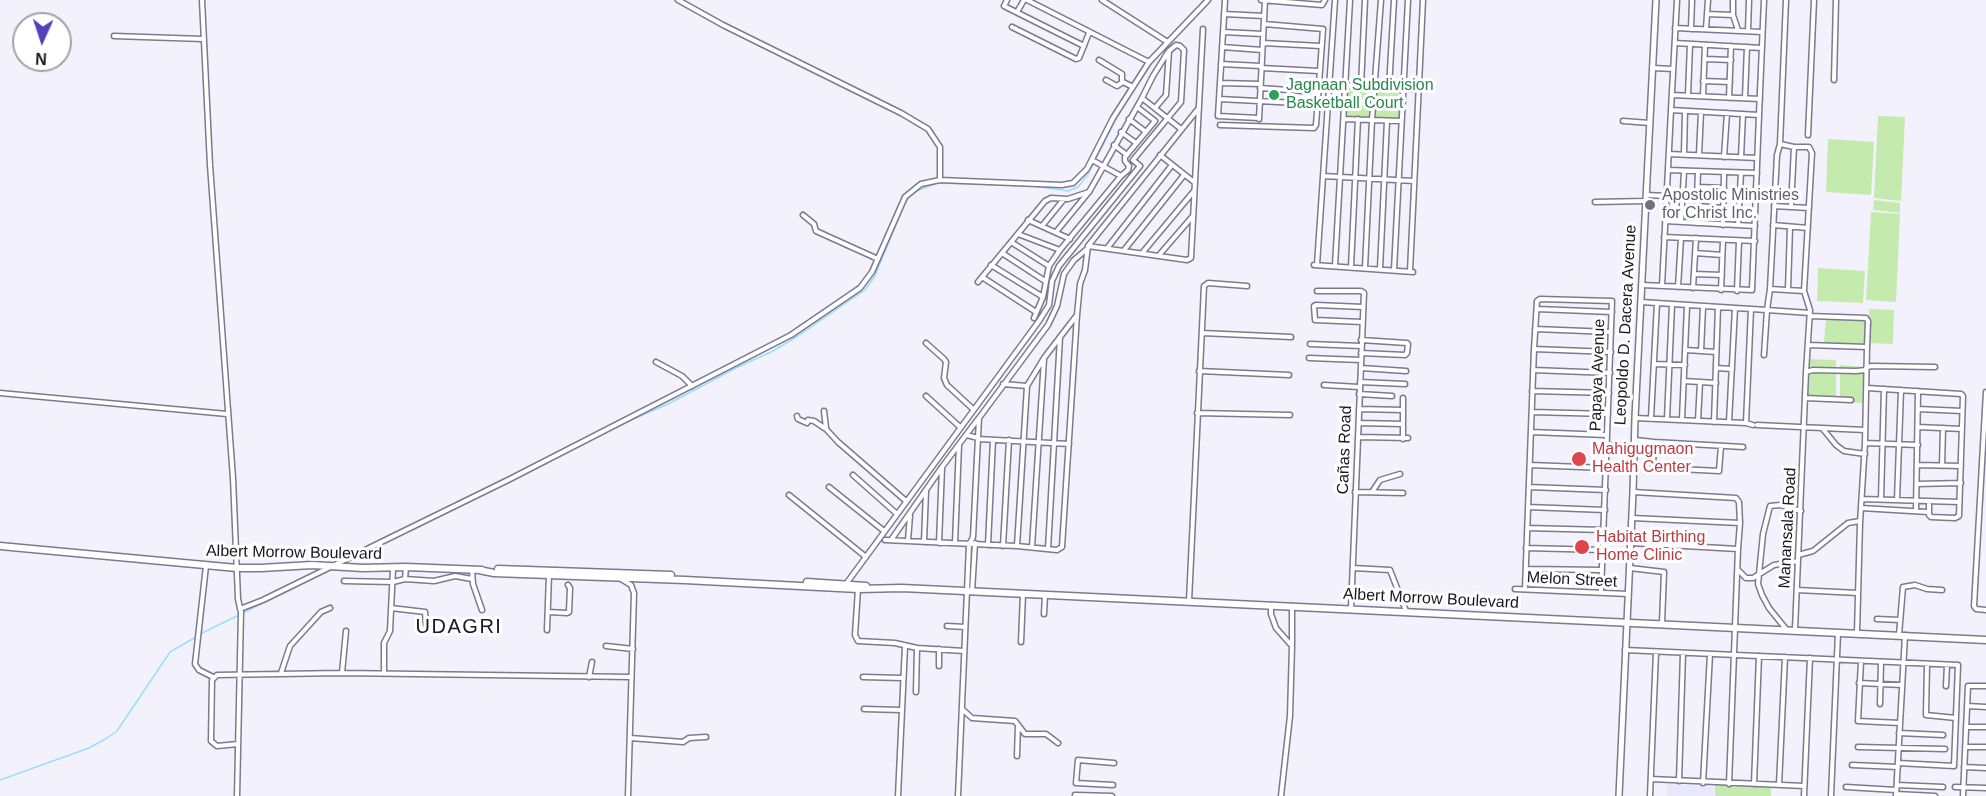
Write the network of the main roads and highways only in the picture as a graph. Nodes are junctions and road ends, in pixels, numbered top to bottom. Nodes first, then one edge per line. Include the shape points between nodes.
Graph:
1 (1656, 0) edge
2 (0, 546) edge
3 (476, 570) junction
4 (858, 586) junction
5 (1626, 621) junction
6 (1986, 640) edge
7 (1619, 796) edge

1 - 5 main road, Leopoldo D. Dacera Avenue
2 - 3 highway, Albert Morrow Boulevard via 237,568 302,565
3 - 4 highway, Albert Morrow Boulevard
3 - 4 highway, Albert Morrow Boulevard via 627,573
4 - 5 highway, Albert Morrow Boulevard
5 - 6 highway, Albert Morrow Boulevard
5 - 7 main road, Leopoldo D. Dacera Avenue

